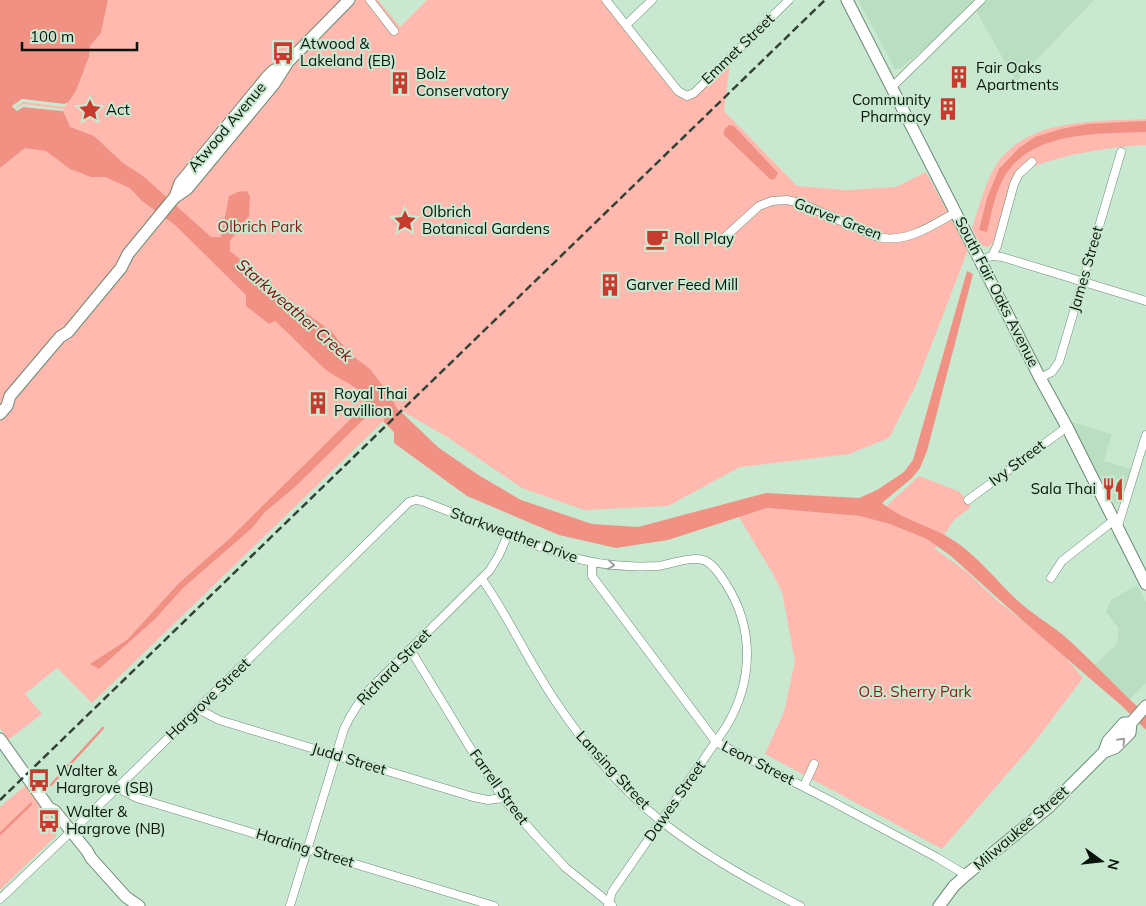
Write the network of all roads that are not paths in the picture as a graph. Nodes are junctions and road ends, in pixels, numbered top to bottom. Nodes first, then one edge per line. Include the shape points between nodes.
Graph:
1 (349, 0) edge
2 (370, 0) edge
3 (606, 0) edge
4 (652, 0) edge
5 (789, 0) edge
6 (847, 0) edge
7 (981, 0) edge
8 (626, 26) junction
9 (394, 31) dead end
10 (892, 87) junction
11 (1121, 152) dead end
12 (1032, 162) dead end
13 (956, 212) junction
14 (725, 237) dead end
15 (986, 258) junction
16 (1082, 282) junction
17 (1146, 301) edge
18 (1040, 378) junction
19 (5, 399) edge
20 (0, 414) edge
21 (1067, 427) junction
22 (1146, 435) edge
23 (416, 500) joint
24 (968, 500) dead end
25 (1115, 524) junction
26 (508, 534) junction
27 (703, 560) joint
28 (592, 563) junction
29 (482, 578) junction
30 (1051, 578) dead end
31 (1146, 584) edge
32 (410, 648) junction
33 (1146, 706) edge
34 (198, 709) junction
35 (0, 739) edge
36 (716, 742) junction
37 (336, 755) junction
38 (814, 764) dead end
39 (804, 786) junction
40 (117, 788) junction
41 (503, 798) junction
42 (661, 821) junction
43 (68, 834) junction
44 (307, 849) junction
45 (966, 875) junction
46 (0, 899) edge
47 (610, 905) edge
48 (139, 906) edge
49 (290, 906) edge
50 (494, 906) edge
51 (800, 906) edge
52 (939, 906) edge

1 - 19 street, Atwood Avenue via 288,62 212,158 128,254 121,268 68,332
2 - 9 street
3 - 8 street
4 - 8 street
5 - 8 street, Emmet Street via 687,96 678,91
6 - 10 street, South Fair Oaks Avenue
7 - 10 street
10 - 13 street, South Fair Oaks Avenue
11 - 16 street, James Street
12 - 15 street via 1014,184 996,246
13 - 14 street, Garver Green via 909,236 891,239 878,237 800,203 780,200 759,206
13 - 15 street, South Fair Oaks Avenue
15 - 16 street via 1002,257
15 - 18 street, South Fair Oaks Avenue
16 - 17 street
16 - 18 street, James Street via 1059,362 1052,372
18 - 21 street, South Fair Oaks Avenue
19 - 20 street, Atwood Avenue via 7,406
21 - 24 street, Ivy Street
21 - 25 street, South Fair Oaks Avenue
22 - 25 street
23 - 26 street, Starkweather Drive
23 - 34 street, Hargrove Street via 409,502
25 - 30 street via 1062,561
25 - 31 street, South Fair Oaks Avenue
26 - 28 street, Starkweather Drive via 564,556
26 - 29 street, Richard Street via 499,555
28 -> 27 street, Starkweather Drive via 636,567
27 - 36 street, Dawes Street via 718,571 733,596 746,637 747,668 743,690 733,716
28 - 36 street, Leon Street via 592,576
29 - 32 street, Richard Street
29 - 42 street, Lansing Street via 572,726 603,764
32 - 37 street, Richard Street via 360,700
32 - 41 street, Farrell Street
33 - 45 street, Milwaukee Street via 1131,723 1130,732 1122,742 1104,752 1049,807
34 - 37 street, Judd Street via 219,720
34 - 40 street, Hargrove Street
35 - 43 street via 49,808 50,815
36 - 39 street, Leon Street
36 - 42 street, Dawes Street
37 - 41 street, Judd Street via 473,797
37 - 44 street, Richard Street
38 - 39 street
39 - 45 street, Leon Street
40 - 43 street, Hargrove Street
40 - 44 street, Harding Street via 137,798
41 - 47 street, Farrell Street via 566,868
42 - 47 street, Dawes Street via 612,892
42 - 51 street, Lansing Street via 734,870
43 - 46 street, Hargrove Street
43 - 48 street via 88,851 126,897
44 - 49 street, Richard Street
44 - 50 street, Harding Street
45 - 52 street, Milwaukee Street

